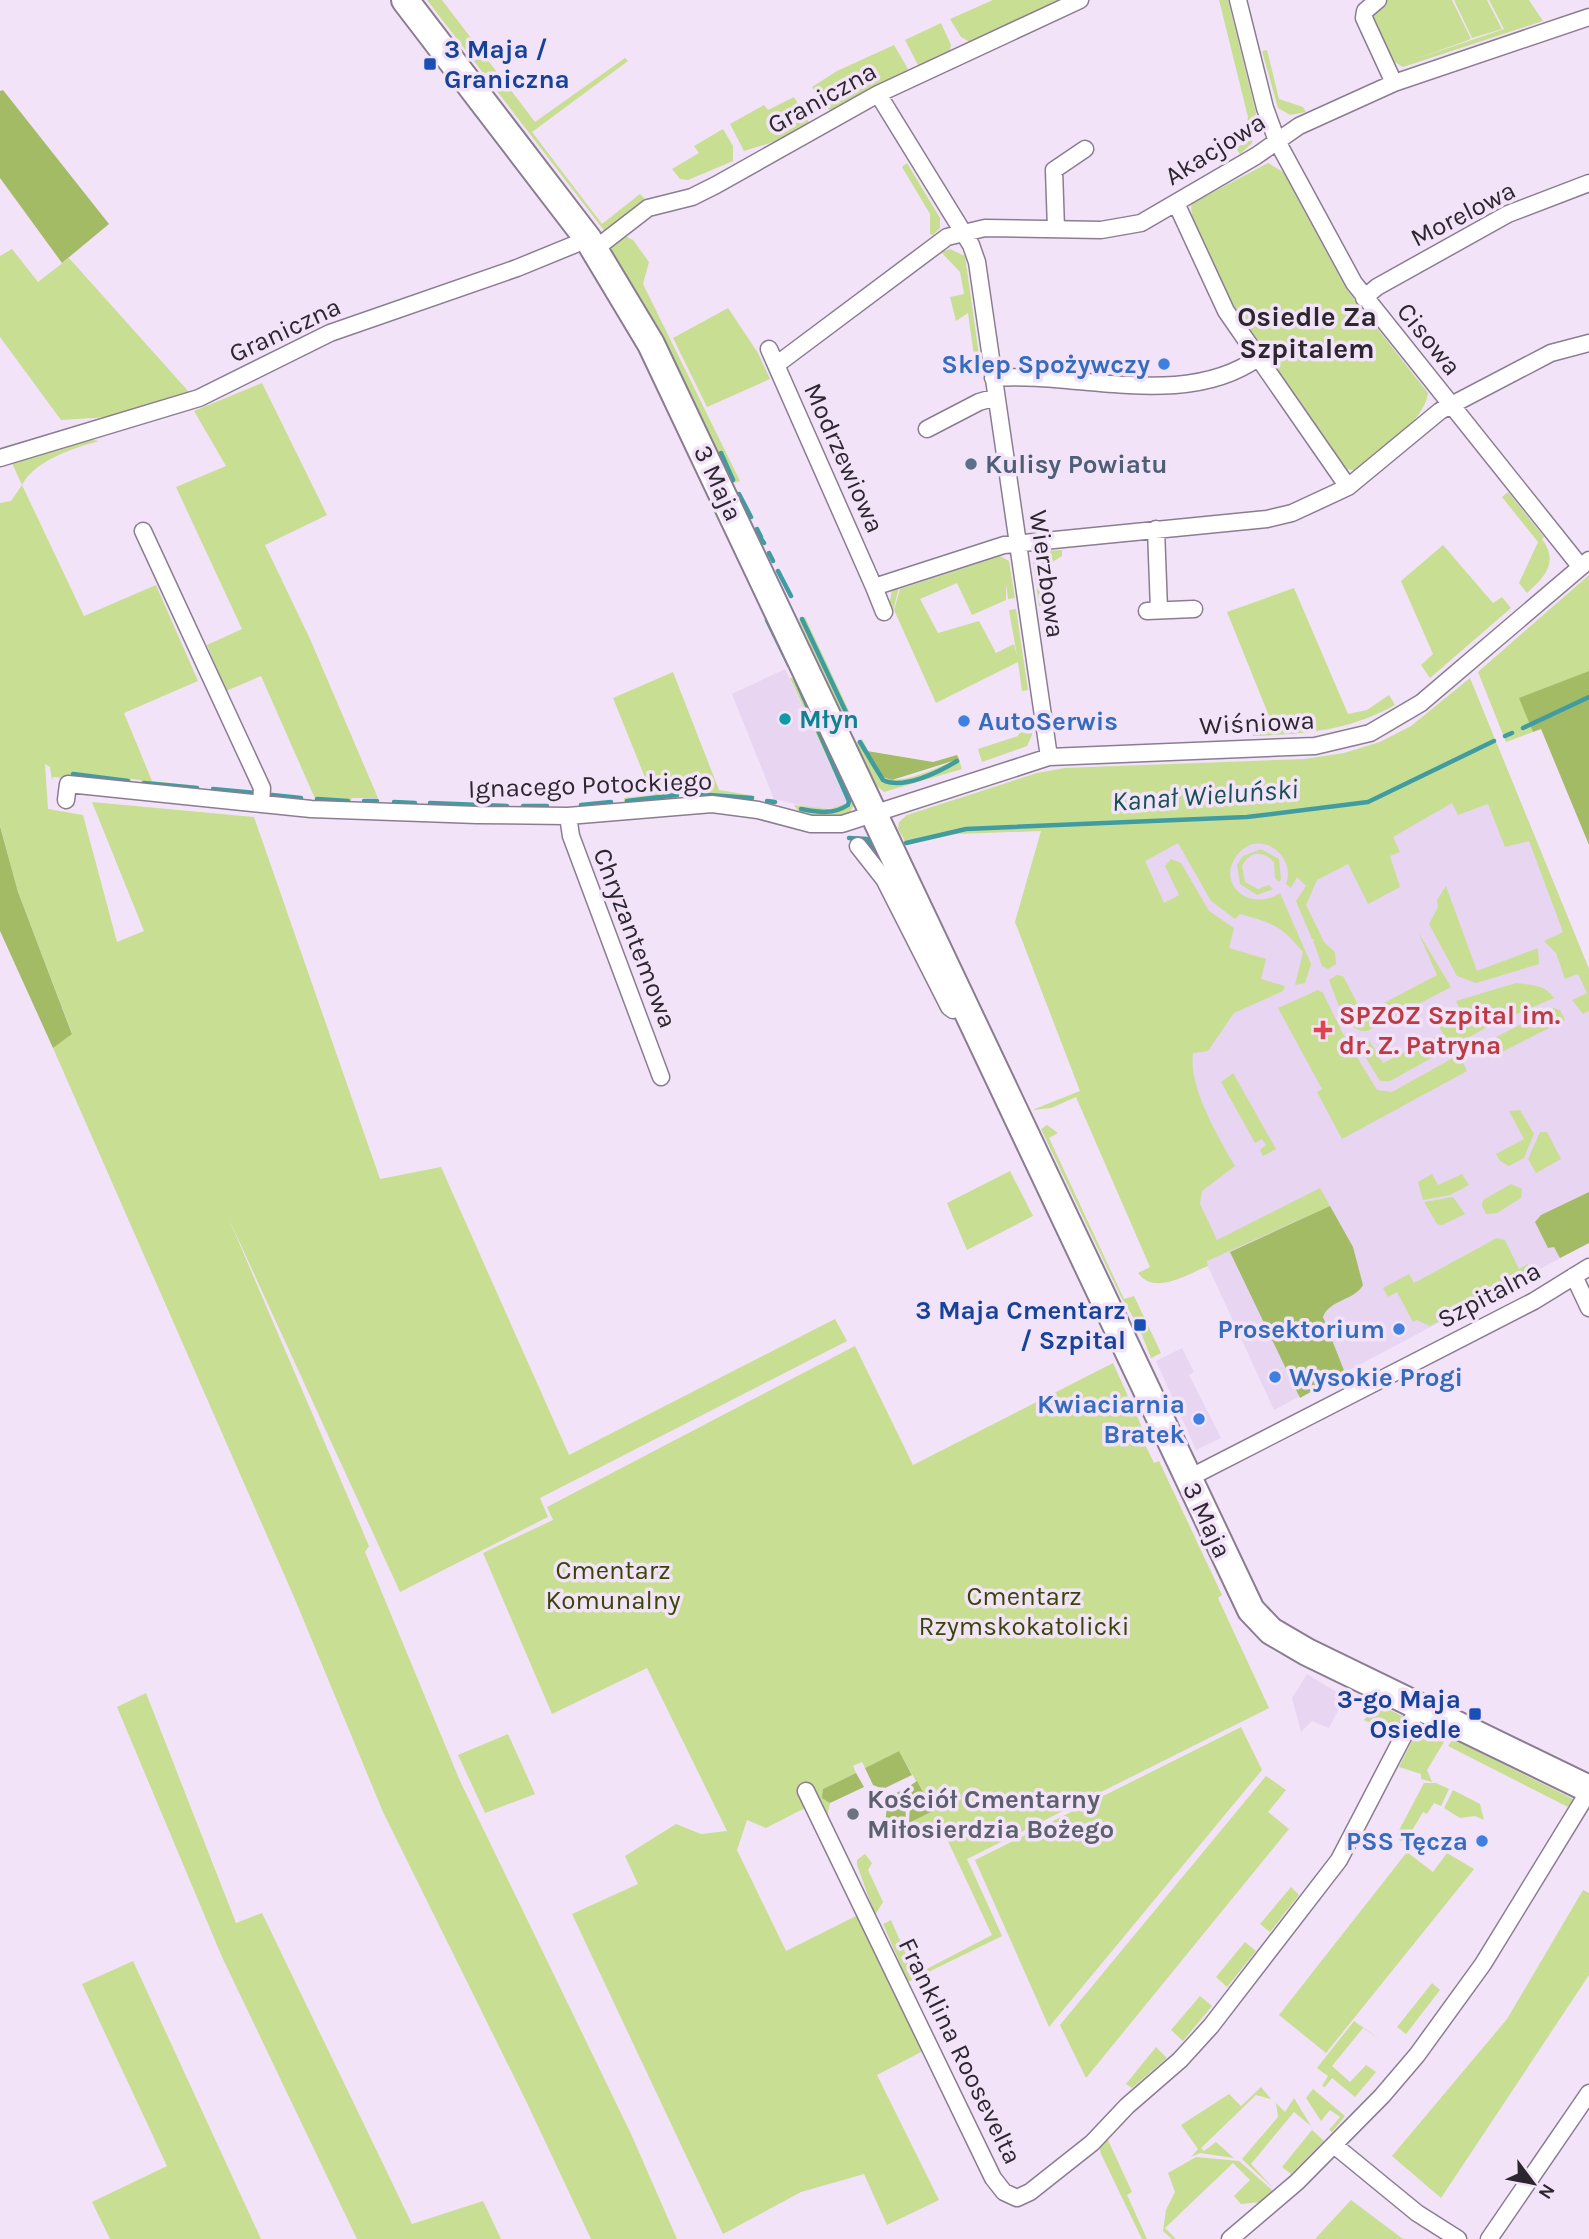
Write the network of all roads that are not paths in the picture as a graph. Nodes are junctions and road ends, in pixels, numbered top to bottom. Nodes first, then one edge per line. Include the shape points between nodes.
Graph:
1 (405, 0) edge
2 (1080, 0) edge
3 (1238, 0) edge
4 (1378, 0) edge
5 (1589, 17) edge
6 (1394, 83) junction
7 (878, 94) junction
8 (1277, 141) junction
9 (1086, 149) dead end
10 (1589, 183) edge
11 (1175, 203) junction
12 (1056, 229) junction
13 (963, 232) junction
14 (591, 244) junction
15 (1364, 298) junction
16 (1589, 343) edge
17 (769, 349) dead end
18 (1259, 357) junction
19 (776, 365) junction
20 (993, 378) junction
21 (996, 397) junction
22 (1451, 405) junction
23 (927, 429) dead end
24 (0, 457) edge
25 (1348, 487) junction
26 (1156, 529) junction
27 (143, 531) dead end
28 (1018, 544) junction
29 (1585, 563) edge
30 (874, 587) junction
31 (1194, 609) dead end
32 (884, 612) dead end
33 (1049, 757) junction
34 (66, 800) dead end
35 (261, 804) junction
36 (875, 814) junction
37 (568, 816) junction
38 (858, 846) dead end
39 (965, 1006) junction
40 (661, 1077) dead end
41 (1589, 1268) edge
42 (1574, 1276) junction
43 (1589, 1308) edge
44 (1187, 1479) junction
45 (1419, 1706) junction
46 (1589, 1790) edge
47 (806, 1791) dead end
48 (1589, 2093) edge
49 (1334, 2145) junction
50 (1230, 2239) edge
51 (1458, 2239) edge
52 (1489, 2239) edge

1 - 14 main road, 3 Maja
2 - 7 street, Graniczna
3 - 8 street, Cisowa
4 - 6 street via 1365,11 1364,19
5 - 6 street, Akacjowa
6 - 8 street, Akacjowa via 1299,126
7 - 13 street, Wierzbowa
7 - 14 street, Graniczna via 716,185 643,211
8 - 11 street, Akacjowa
8 - 15 street, Cisowa
9 - 12 street via 1054,170
10 - 15 street, Morelowa via 1507,214
11 - 12 street, Akacjowa via 1141,223 1122,228
11 - 18 street via 1220,300
12 - 13 street, Akacjowa
13 - 19 street, Akacjowa via 941,240
13 - 20 street, Wierzbowa via 977,262
14 - 24 street, Graniczna via 330,332 199,398
14 - 36 main road, 3 Maja via 651,344
15 - 22 street, Cisowa
16 - 22 street via 1551,353
17 - 19 street, Modrzewiowa
18 - 20 street via 1203,379 1159,385
18 - 25 street
19 - 30 street, Modrzewiowa
20 - 21 street, Wierzbowa
21 - 23 street
21 - 28 street, Wierzbowa
22 - 25 street
22 - 29 street, Cisowa
25 - 26 street via 1280,517
26 - 28 street
26 - 31 street via 1153,611
27 - 35 street via 262,788
28 - 30 street
28 - 33 street, Wierzbowa
29 - 33 street, Wiśniowa via 1421,703 1370,733 1315,746
30 - 32 street, Modrzewiowa
33 - 36 street, Wiśniowa
34 - 35 street, Ignacego Potockiego via 68,784
35 - 37 street, Ignacego Potockiego
36 - 37 street, Ignacego Potockiego via 831,825 712,804
36 - 39 main road, 3 Maja
37 - 40 street, Chryzantemowa via 571,836
38 - 39 street via 884,879 948,1007
39 - 44 main road, 3 Maja
41 - 42 street, Szpitalna
42 - 43 street
42 - 44 street, Szpitalna via 1534,1301
44 - 45 main road, 3 Maja via 1243,1598 1262,1623 1307,1652
45 - 46 main road, 3 Maja
45 - 47 street, Franklina Roosevelta via 1339,1860 1210,2026 1100,2136 1017,2198 1004,2192 993,2178
46 - 49 street via 1460,1998 1382,2096
48 - 52 street
49 - 50 street via 1270,2208
49 - 51 street via 1417,2213

